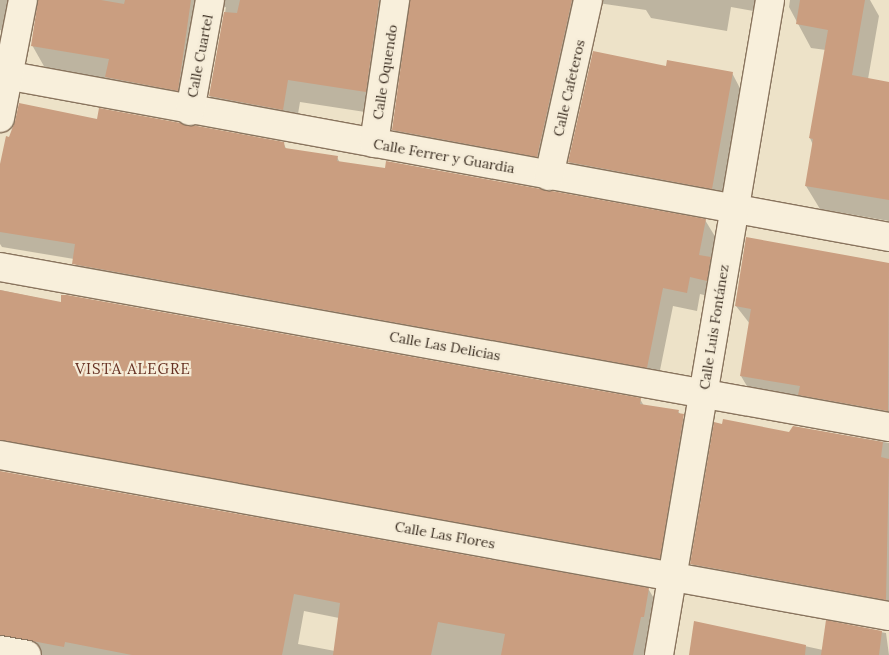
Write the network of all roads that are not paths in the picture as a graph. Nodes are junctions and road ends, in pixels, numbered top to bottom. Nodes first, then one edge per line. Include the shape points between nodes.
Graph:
1 (23, 0) edge
2 (210, 0) edge
3 (396, 0) edge
4 (588, 0) edge
5 (770, 0) edge
6 (4, 75) edge
7 (190, 111) junction
8 (0, 118) edge
9 (374, 143) junction
10 (549, 176) junction
11 (734, 209) junction
12 (889, 237) edge
13 (0, 267) edge
14 (704, 393) junction
15 (889, 427) edge
16 (0, 455) edge
17 (673, 576) junction
18 (889, 616) edge
19 (0, 650) edge
20 (27, 655) edge
21 (659, 655) edge

1 - 6 street
2 - 7 street, Calle Cuartel
3 - 9 street, Calle Oquendo
4 - 10 street, Calle Cafeteros
5 - 11 street, Calle Luis Fontánez
6 - 7 street, Calle Ferrer y Guardia
6 - 8 street
7 - 9 street, Calle Ferrer y Guardia
9 - 10 street, Calle Ferrer y Guardia
10 - 11 street, Calle Ferrer y Guardia
11 - 12 street, Calle Ferrer y Guardia
11 - 14 street, Calle Luis Fontánez
13 - 14 street, Calle Las Delicias
14 - 15 street, Calle Las Delicias
14 - 17 street, Calle Luis Fontánez
16 - 17 street, Calle Las Flores
17 - 18 street, Calle Las Flores
17 - 21 street, Calle Luis Fontánez
19 - 20 street

